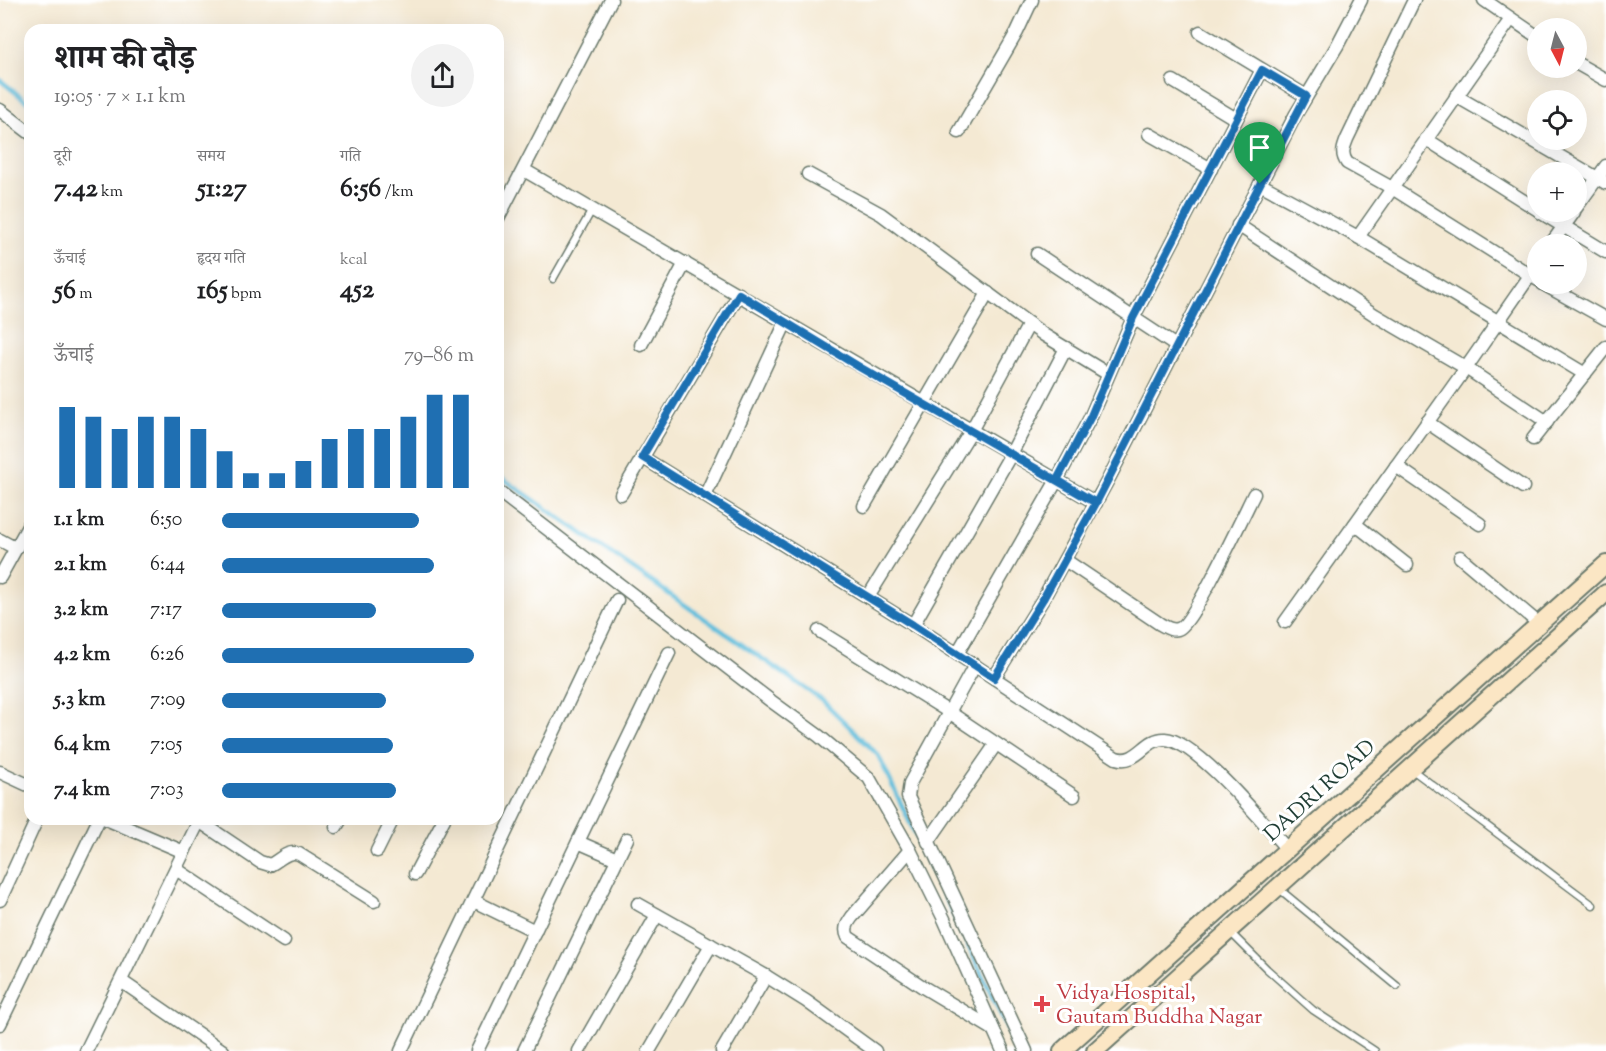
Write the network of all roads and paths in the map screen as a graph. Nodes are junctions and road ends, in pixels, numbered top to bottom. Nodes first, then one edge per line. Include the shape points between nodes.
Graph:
1 (611, 0) edge
2 (1032, 0) edge
3 (1361, 0) edge
4 (1414, 0) edge
5 (1484, 0) edge
6 (1511, 19) junction
7 (1527, 30) edge
8 (1200, 32) dead end
9 (1587, 69) edge
10 (1262, 70) junction
11 (1606, 80) edge
12 (1173, 81) dead end
13 (1306, 96) junction
14 (1456, 96) junction
15 (0, 110) edge
16 (1236, 119) junction
17 (24, 128) edge
18 (959, 132) dead end
19 (1149, 134) dead end
20 (1426, 139) junction
21 (1606, 166) edge
22 (1210, 169) junction
23 (524, 170) junction
24 (808, 174) dead end
25 (1602, 180) edge
26 (1260, 184) junction
27 (1392, 188) junction
28 (1587, 197) edge
29 (1527, 203) edge
30 (504, 208) edge
31 (592, 209) junction
32 (1557, 222) edge
33 (1567, 222) edge
34 (1238, 225) junction
35 (1564, 226) junction
36 (1558, 234) edge
37 (1358, 237) junction
38 (1606, 252) edge
39 (1037, 254) dead end
40 (685, 263) junction
41 (1527, 274) edge
42 (553, 279) dead end
43 (1527, 286) edge
44 (988, 293) junction
45 (739, 294) junction
46 (1561, 294) edge
47 (1133, 318) junction
48 (1606, 319) edge
49 (1498, 321) junction
50 (786, 322) junction
51 (1029, 324) junction
52 (641, 345) dead end
53 (1176, 346) junction
54 (1606, 347) edge
55 (1066, 348) junction
56 (1466, 368) junction
57 (1108, 374) junction
58 (1585, 374) junction
59 (924, 404) junction
60 (1427, 422) junction
61 (1547, 422) junction
62 (971, 431) junction
63 (1533, 439) dead end
64 (1011, 454) junction
65 (642, 457) junction
66 (1396, 466) junction
67 (1057, 480) junction
68 (1523, 487) dead end
69 (621, 494) dead end
70 (1254, 494) dead end
71 (504, 496) edge
72 (705, 496) junction
73 (1096, 503) junction
74 (864, 506) dead end
75 (1355, 524) junction
76 (1480, 524) dead end
77 (24, 533) edge
78 (0, 540) edge
79 (15, 548) junction
80 (1460, 557) dead end
81 (1065, 560) junction
82 (1606, 564) edge
83 (1407, 565) dead end
84 (0, 576) edge
85 (1606, 593) edge
86 (868, 597) junction
87 (617, 600) dead end
88 (1285, 622) dead end
89 (1538, 623) junction
90 (913, 625) junction
91 (819, 631) dead end
92 (669, 653) dead end
93 (957, 654) junction
94 (975, 665) junction
95 (994, 678) junction
96 (949, 712) junction
97 (996, 744) junction
98 (1410, 769) junction
99 (1, 775) edge
100 (24, 784) edge
101 (1074, 796) dead end
102 (34, 825) edge
103 (96, 825) edge
104 (120, 825) edge
105 (198, 825) edge
106 (207, 825) edge
107 (390, 825) edge
108 (441, 825) edge
109 (627, 838) dead end
110 (578, 842) junction
111 (928, 842) junction
112 (1287, 849) junction
113 (910, 850) junction
114 (377, 851) dead end
115 (184, 852) junction
116 (617, 859) junction
117 (176, 868) junction
118 (415, 874) dead end
119 (1277, 888) junction
120 (0, 900) edge
121 (374, 901) dead end
122 (474, 902) junction
123 (638, 904) dead end
124 (1593, 905) dead end
125 (657, 915) junction
126 (535, 931) junction
127 (1229, 931) junction
128 (284, 940) dead end
129 (711, 945) junction
130 (766, 976) junction
131 (121, 981) junction
132 (1396, 986) dead end
133 (0, 1024) edge
134 (993, 1029) junction
135 (86, 1051) edge
136 (224, 1051) edge
137 (401, 1051) edge
138 (477, 1051) edge
139 (524, 1051) edge
140 (579, 1051) edge
141 (649, 1051) edge
142 (722, 1051) edge
143 (875, 1051) edge
144 (1003, 1051) edge
145 (1026, 1051) edge
146 (1062, 1051) edge
147 (1095, 1051) edge
148 (1375, 1051) edge

1 - 23 street
2 - 18 street
3 - 13 street
4 - 27 street via 1343,150 1347,163
5 - 6 street
6 - 7 street
6 - 14 street
8 - 10 street
9 - 11 street
10 - 13 street
10 - 16 street
12 - 16 street
13 - 26 street
14 - 20 street
14 - 25 street
15 - 17 street
16 - 22 street
19 - 22 street
20 - 27 street
20 - 29 street
21 - 25 street
22 - 47 street
23 - 30 street
23 - 31 street
24 - 44 street via 880,214
25 - 28 street
26 - 34 street
26 - 37 street
27 - 37 street
27 - 41 street
31 - 40 street
31 - 42 lane
32 - 35 street
33 - 35 street
34 - 53 street
34 - 56 street via 1375,315
35 - 36 street
35 - 38 street
37 - 49 street
39 - 47 street
40 - 45 street
40 - 52 street
43 - 49 street
44 - 51 street
44 - 59 street
45 - 50 street
45 - 65 street
46 - 48 street
47 - 53 street
47 - 57 street
49 - 56 street
49 - 58 street
50 - 59 street
50 - 72 street
51 - 55 street
51 - 62 street
53 - 73 street
54 - 58 street
55 - 57 street
55 - 64 street
56 - 60 street
56 - 61 street
57 - 67 street
58 - 61 street
59 - 62 street
59 - 74 street
60 - 66 street
60 - 68 street
61 - 63 street
62 - 64 street
62 - 86 street
64 - 67 street
64 - 90 street
65 - 69 street
65 - 72 street
66 - 75 street
66 - 76 street
67 - 73 street
67 - 93 street
70 - 81 street via 1198,604 1177,630 1160,624
71 - 113 street via 853,762 869,778
72 - 86 street
73 - 81 street
75 - 83 street
75 - 88 street
77 - 79 street
78 - 79 street
79 - 84 street
80 - 89 street
81 - 95 street
82 - 89 street, DADRI ROAD
85 - 98 street
86 - 90 street
87 - 122 street
89 - 112 street, DADRI ROAD
90 - 93 street
91 - 96 street
92 - 110 street
93 - 94 street
94 - 95 street
94 - 96 street
95 - 112 street via 1116,758 1129,759 1158,740 1175,742 1219,774
96 - 97 street
96 - 111 street via 908,789 911,806
97 - 101 street
97 - 111 street
98 - 119 street
98 - 124 lane
99 - 100 street
102 - 120 street
103 - 133 street
104 - 115 street
105 - 115 street
106 - 121 street via 260,862 270,865 286,854 299,854
107 - 114 street
108 - 118 street
109 - 116 street
110 - 116 street
110 - 126 street
111 - 145 street
112 - 146 street, DADRI ROAD
113 - 134 street
113 - 134 street via 852,917 846,926 848,937
115 - 117 street
116 - 139 street
117 - 128 street
117 - 131 street
119 - 127 street
119 - 132 lane
122 - 126 street
122 - 137 street
123 - 125 street
125 - 129 street
125 - 140 street
126 - 138 street
127 - 147 street
127 - 148 lane via 1306,1004
129 - 130 street
129 - 141 street
130 - 142 street
130 - 143 street
131 - 135 street
131 - 136 street
134 - 144 street

